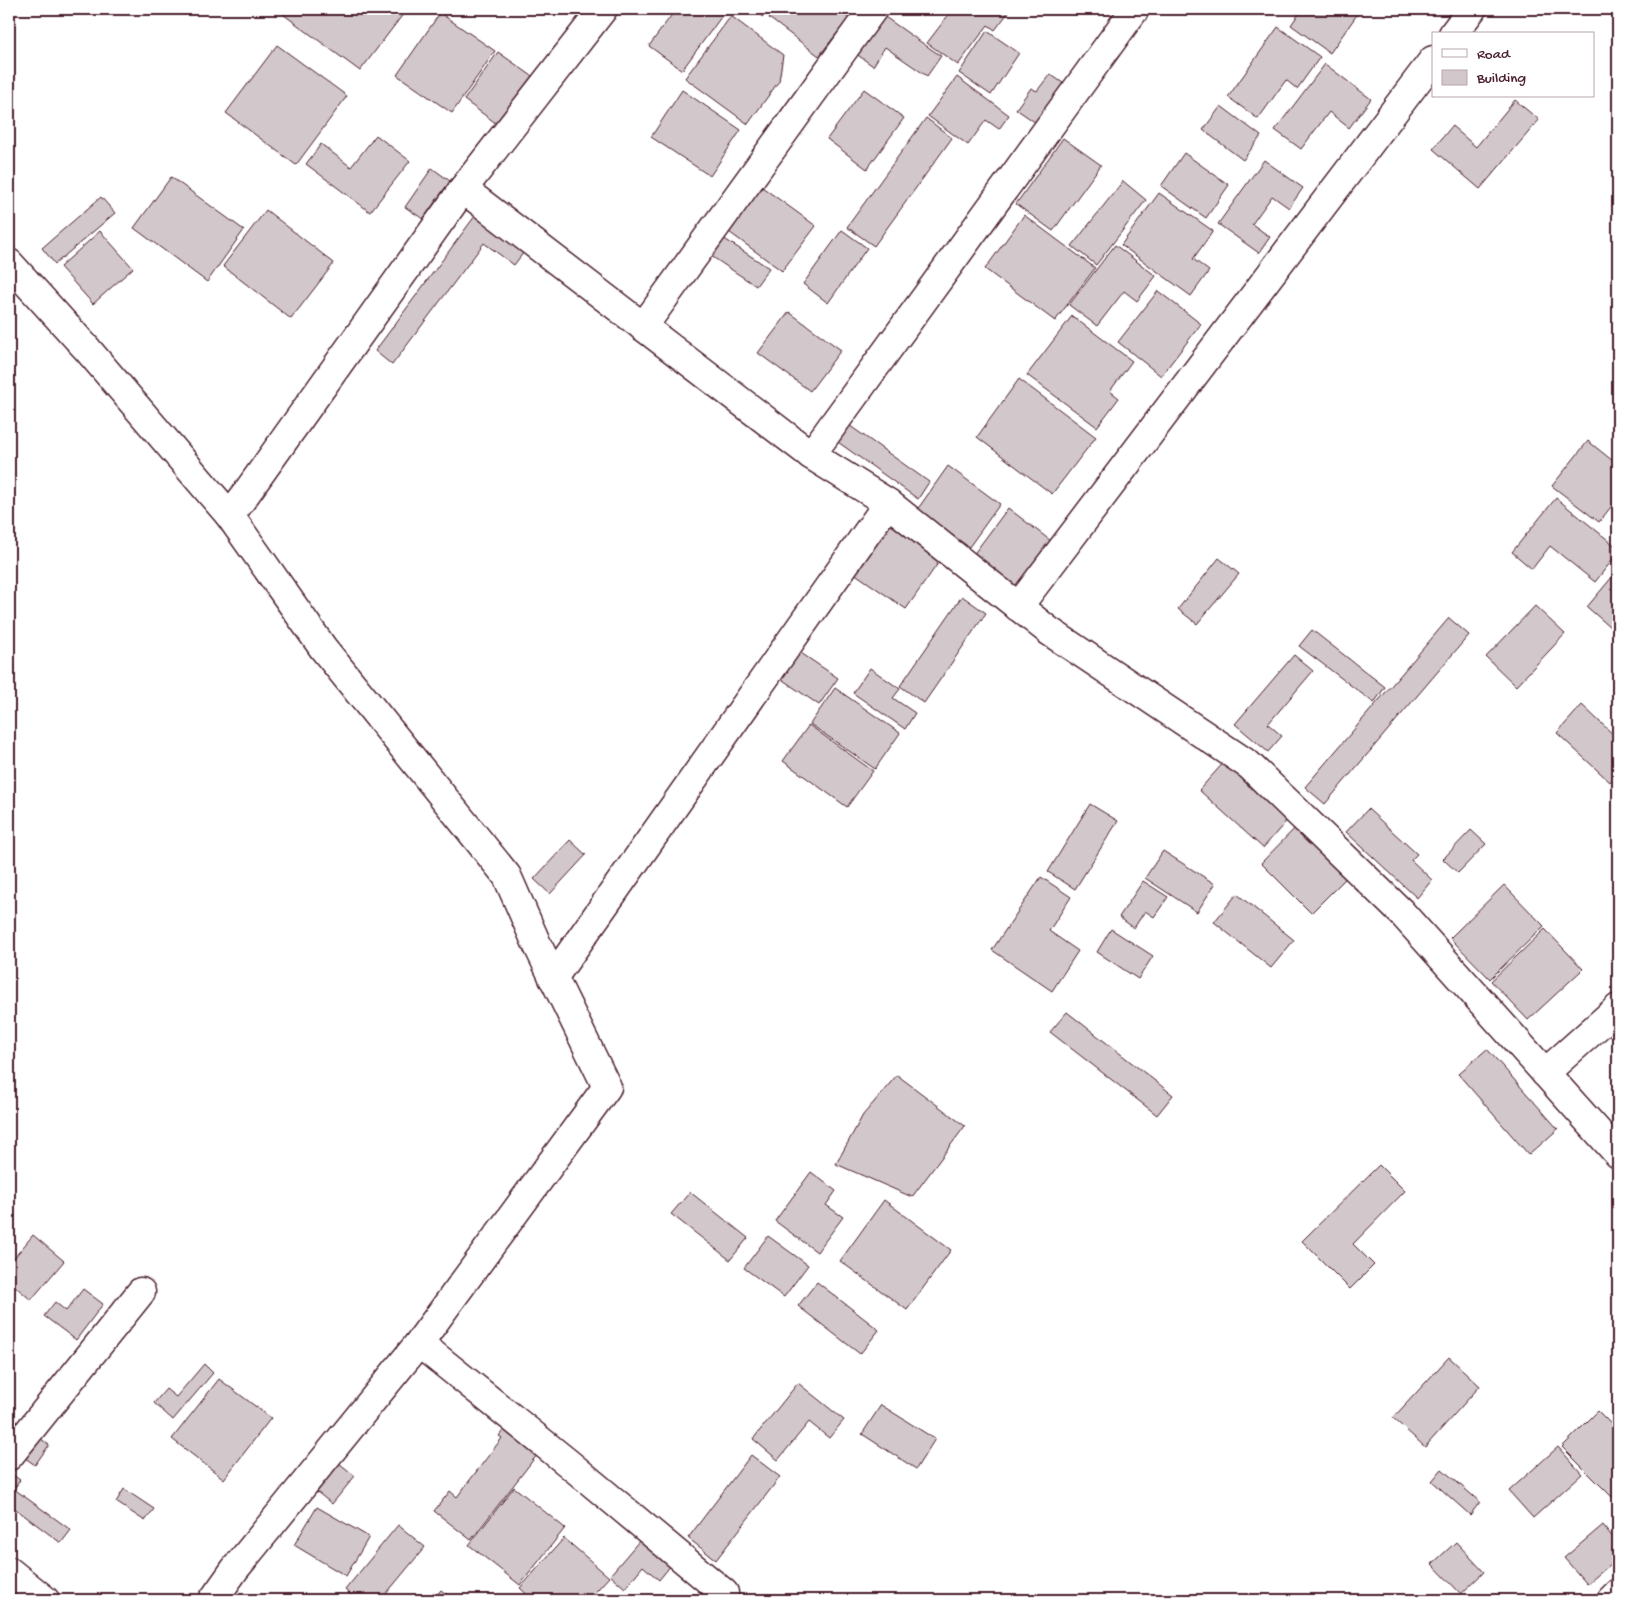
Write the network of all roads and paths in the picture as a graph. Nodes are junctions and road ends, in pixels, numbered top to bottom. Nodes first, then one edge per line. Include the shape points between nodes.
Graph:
1 (603, 9) edge
2 (873, 9) edge
3 (1135, 9) edge
4 (1472, 9) edge
5 (1455, 32) edge
6 (1432, 61) edge
7 (464, 189) junction
8 (9, 263) edge
9 (644, 327) junction
10 (811, 455) junction
11 (888, 503) junction
12 (230, 516) junction
13 (1018, 607) junction
14 (554, 978) junction
15 (1618, 1008) edge
16 (1545, 1073) junction
17 (1618, 1154) edge
18 (141, 1292) dead end
19 (419, 1343) junction
20 (9, 1456) edge
21 (9, 1571) edge
22 (724, 1593) dead end
23 (1618, 1593) edge
24 (45, 1600) edge
25 (213, 1600) edge
26 (1611, 1600) edge

1 - 7 street
2 - 9 street
3 - 10 street
4 - 5 street
6 - 13 street
7 - 9 street
7 - 12 street
8 - 12 street
9 - 10 street
10 - 11 street
11 - 13 street
11 - 14 street
12 - 14 street via 323,648 508,876
13 - 16 street via 1249,765 1401,912
14 - 19 street via 606,1087
15 - 16 street
16 - 17 street
18 - 20 street
19 - 22 street
19 - 25 street
21 - 24 street
23 - 26 street

